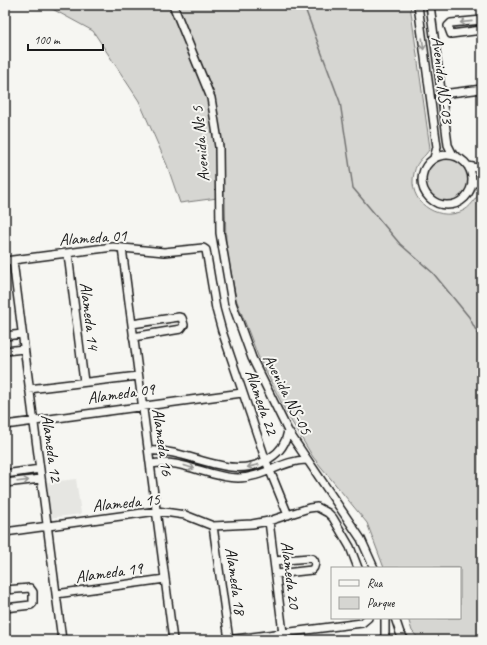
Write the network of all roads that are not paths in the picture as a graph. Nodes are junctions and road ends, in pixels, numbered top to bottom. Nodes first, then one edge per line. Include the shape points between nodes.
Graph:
1 (173, 5) edge
2 (418, 5) edge
3 (430, 5) edge
4 (482, 20) edge
5 (482, 30) edge
6 (482, 89) edge
7 (442, 94) junction
8 (453, 155) junction
9 (434, 158) junction
10 (468, 166) junction
11 (482, 169) edge
12 (482, 181) edge
13 (472, 184) junction
14 (218, 215) joint
15 (122, 248) junction
16 (206, 250) joint
17 (68, 254) junction
18 (14, 260) junction
19 (5, 261) edge
20 (132, 324) junction
21 (22, 334) junction
22 (5, 336) edge
23 (133, 337) junction
24 (24, 349) junction
25 (5, 351) edge
26 (138, 376) junction
27 (84, 382) junction
28 (29, 389) junction
29 (242, 393) junction
30 (142, 405) junction
31 (34, 420) junction
32 (5, 425) edge
33 (288, 431) junction
34 (149, 451) junction
35 (306, 460) junction
36 (266, 461) junction
37 (151, 464) junction
38 (40, 469) junction
39 (270, 471) junction
40 (5, 474) edge
41 (41, 479) junction
42 (5, 483) edge
43 (157, 511) junction
44 (288, 515) junction
45 (269, 521) junction
46 (214, 526) junction
47 (48, 527) junction
48 (5, 532) edge
49 (274, 561) junction
50 (358, 567) edge
51 (374, 567) edge
52 (276, 574) junction
53 (165, 579) junction
54 (5, 590) edge
55 (56, 594) junction
56 (5, 608) edge
57 (366, 619) edge
58 (385, 619) edge
59 (395, 619) edge
60 (283, 633) junction
61 (62, 640) edge
62 (173, 640) edge
63 (228, 640) edge
64 (385, 640) edge
65 (405, 640) edge

1 - 14 street, Avenida Ns 5 via 211,98 219,147
2 -> 9 street, Avenida NS-03 via 437,147
3 - 7 street, Avenida NS-03
4 -> 5 street via 450,23 448,26 451,34
6 - 7 street
7 - 8 street, Avenida NS-03 via 449,147
8 - 9 street
8 - 10 street
9 - 13 street, Avenida NS-03 via 425,168 422,181 426,193 433,200 445,205 458,202 466,196
10 - 11 street
10 - 13 street via 472,173
12 - 13 street
14 - 33 street, Avenida NS-05 via 222,253 232,302 252,358
15 - 16 street, Alameda 01 via 164,252 202,248
15 - 17 street, Alameda 01 via 101,248
15 - 20 street, Alameda 16
16 - 29 street, Alameda 22 via 218,317
17 - 18 street, Alameda 01
17 - 27 street, Alameda 14
18 - 19 street, Alameda 01
18 - 21 street, Alameda 12
20 - 23 street, Alameda 16
20 - 23 street via 178,317 183,320 184,325 180,329
21 - 22 street
21 - 24 street, Alameda 12
23 - 26 street, Alameda 16
24 - 25 street
24 - 28 street, Alameda 12
26 - 27 street
26 - 30 street, Alameda 16
27 - 28 street
28 - 31 street, Alameda 12
29 - 30 street, Alameda 09
29 - 36 street, Alameda 22
30 - 31 street, Alameda 09
30 - 34 street, Alameda 16
31 - 32 street, Alameda 09
31 - 38 street, Alameda 12
33 - 35 street, Avenida NS-05
33 - 36 street via 285,443
36 -> 34 street via 249,467 233,468 181,454
34 - 37 street, Alameda 16
35 - 39 street via 289,463
35 - 51 street, Avenida NS-05 via 357,533
36 - 39 street, Alameda 22
37 -> 39 street via 176,463 239,478
37 - 43 street, Alameda 16
38 - 40 street
38 - 41 street, Alameda 12
39 - 44 street, Alameda 22
42 -> 41 street
41 - 47 street, Alameda 12
43 - 46 street, Alameda 15 via 180,514
43 - 47 street, Alameda 15
43 - 53 street, Alameda 16
44 - 45 street, Alameda 15
44 - 50 street, Alameda 15 via 317,507 328,513 350,547
45 - 46 street, Alameda 15
45 - 49 street, Alameda 20
46 - 63 street, Alameda 18
47 - 48 street, Alameda 15
47 - 55 street, Alameda 12
49 - 52 street, Alameda 20
49 - 52 street via 309,558 313,559 315,566 312,570
52 - 60 street, Alameda 20
53 - 55 street, Alameda 19
53 - 62 street, Alameda 16
54 - 56 street via 30,588 33,591 33,599 31,605
55 - 61 street, Alameda 12
57 - 60 street via 362,622
58 - 64 street
59 - 65 street
60 - 63 street

